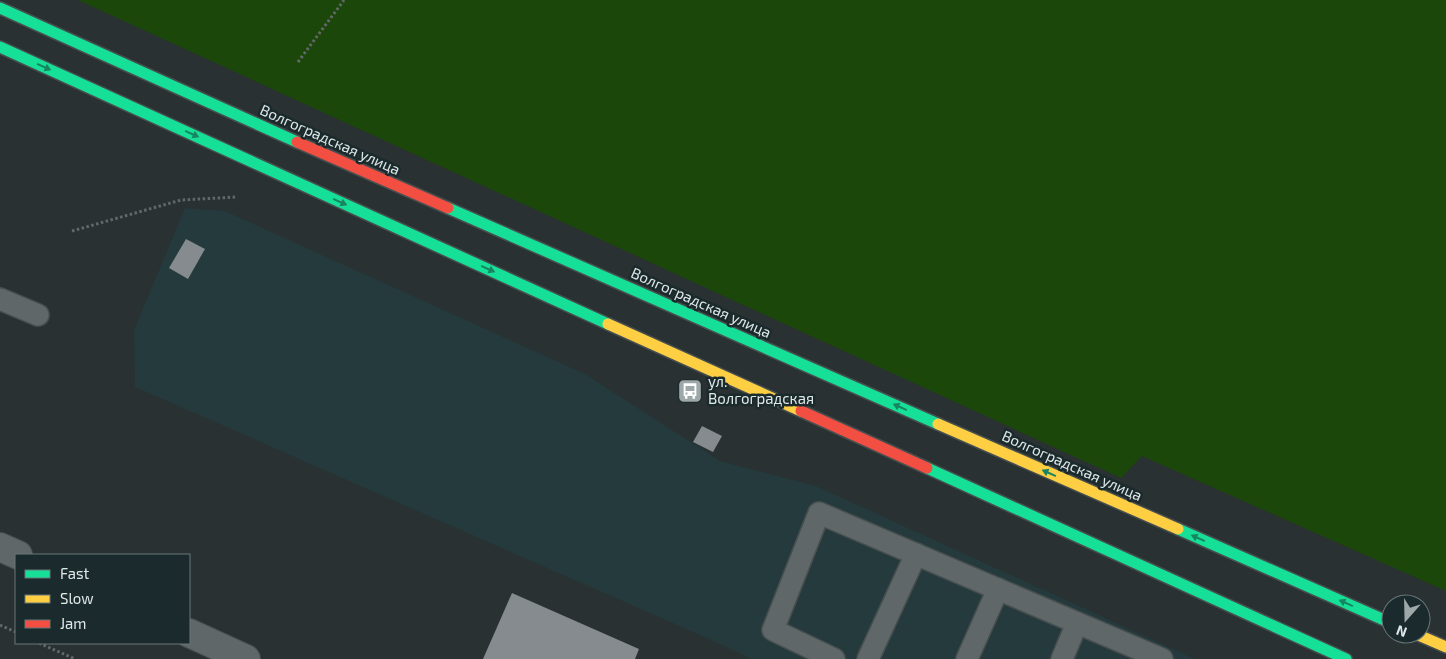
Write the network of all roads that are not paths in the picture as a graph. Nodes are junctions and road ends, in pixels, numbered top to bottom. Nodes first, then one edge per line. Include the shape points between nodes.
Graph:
1 (0, 8) edge
2 (0, 47) edge
3 (0, 299) edge
4 (38, 315) dead end
5 (0, 547) edge
6 (16, 554) edge
7 (916, 554) junction
8 (998, 589) junction
9 (1381, 619) edge
10 (1077, 623) junction
11 (190, 633) edge
12 (1431, 640) edge
13 (1446, 647) edge
14 (246, 659) edge
15 (834, 659) edge
16 (868, 659) edge
17 (966, 659) edge
18 (1062, 659) edge
19 (1162, 659) edge
20 (1346, 659) edge

9 -> 1 main road, Волгоградская улица via 286,138
2 -> 20 main road
3 - 4 lane
5 - 6 street
7 - 8 lane
7 - 15 lane via 819,513 773,630
7 - 16 lane
8 - 10 lane
8 - 17 lane
10 - 18 lane
10 - 19 lane
11 - 14 street
12 - 13 main road

